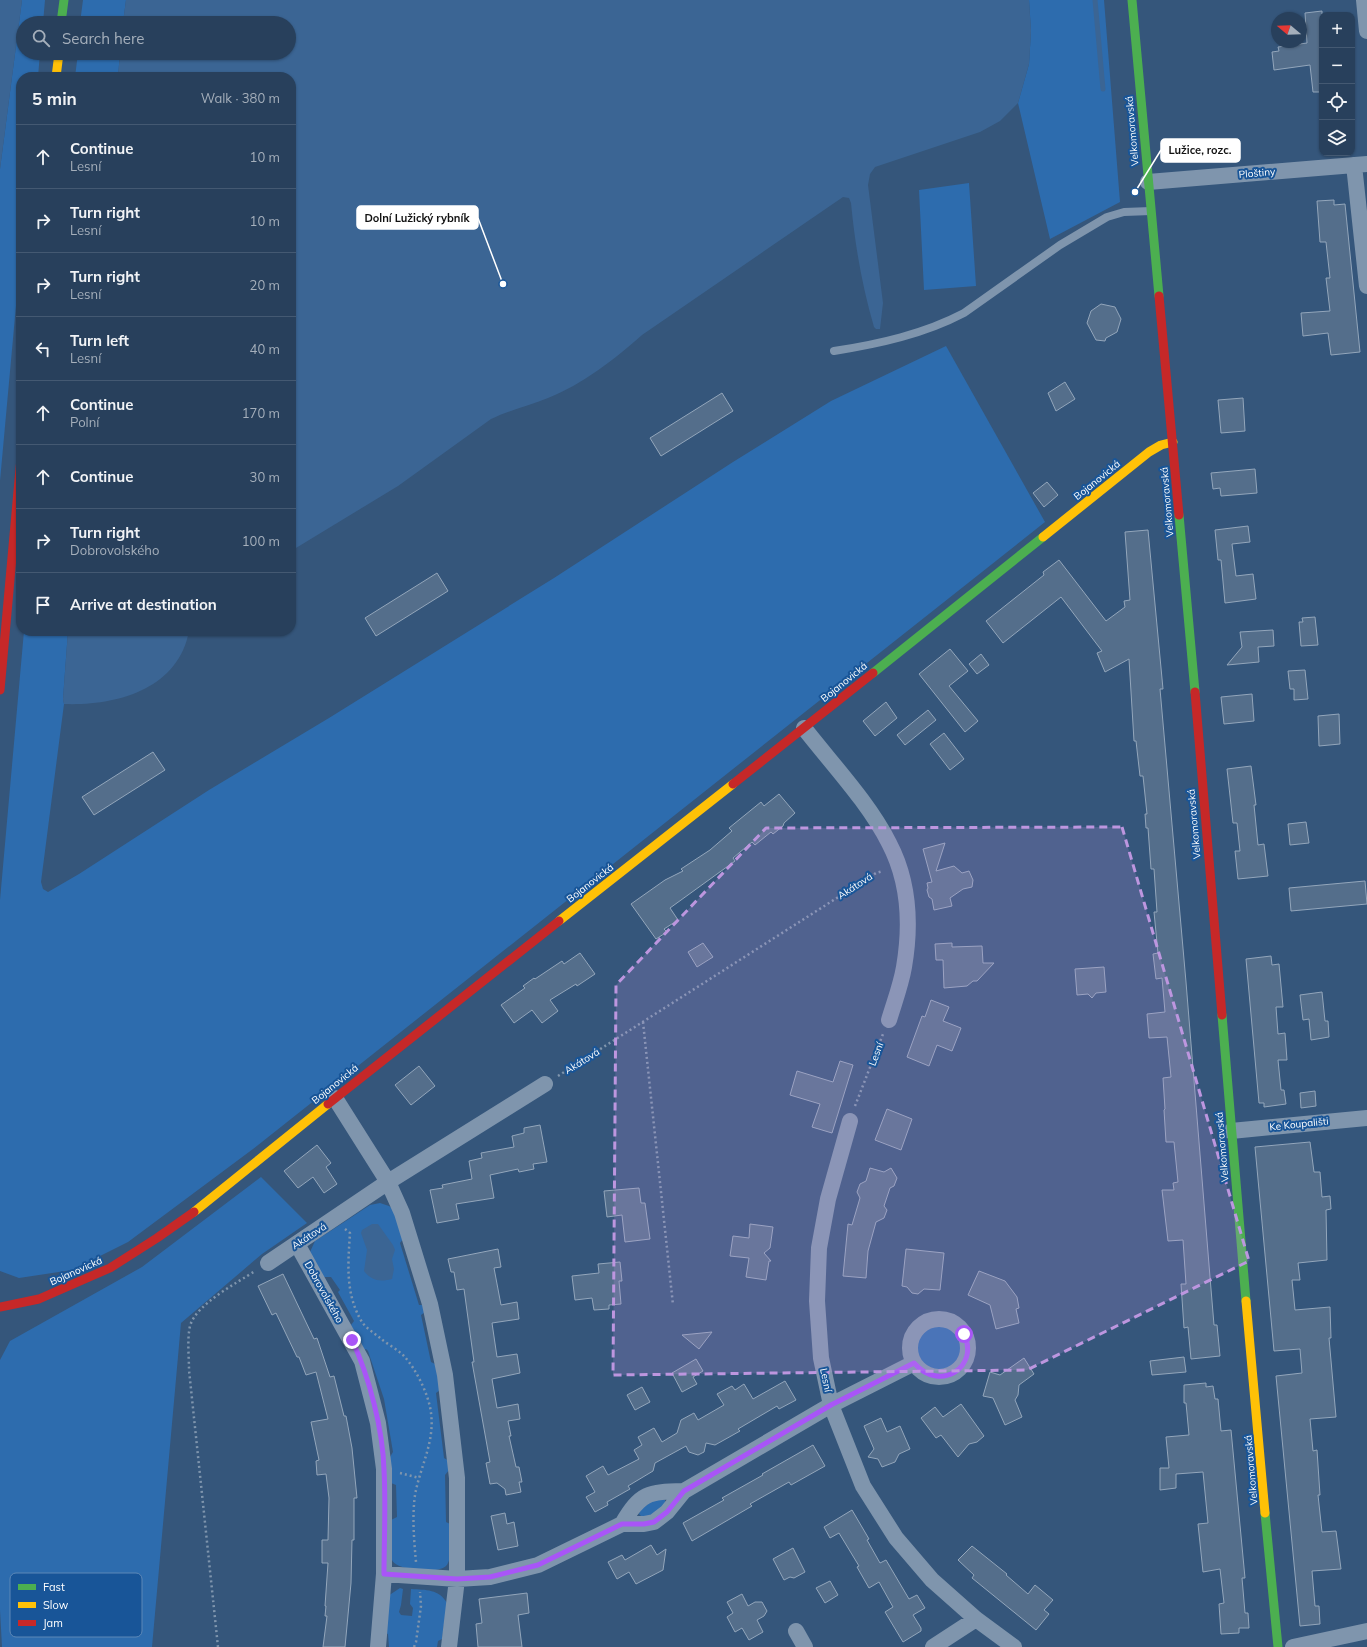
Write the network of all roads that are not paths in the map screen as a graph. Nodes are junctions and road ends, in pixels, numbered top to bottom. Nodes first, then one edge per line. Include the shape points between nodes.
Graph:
1 (64, 0) edge
2 (1132, 0) edge
3 (1364, 0) edge
4 (63, 16) edge
5 (1367, 30) edge
6 (58, 60) edge
7 (57, 72) edge
8 (1360, 165) edge
9 (1148, 182) junction
10 (1151, 211) junction
11 (1367, 286) edge
12 (834, 351) dead end
13 (1173, 442) junction
14 (16, 513) edge
15 (0, 690) edge
16 (804, 728) junction
17 (889, 1020) road end
18 (545, 1084) road end
19 (335, 1098) junction
20 (1367, 1118) edge
21 (850, 1121) road end
22 (1231, 1131) junction
23 (388, 1182) junction
24 (297, 1244) junction
25 (268, 1263) road end
26 (0, 1307) edge
27 (914, 1363) dead end
28 (831, 1405) junction
29 (684, 1491) junction
30 (622, 1524) junction
31 (384, 1574) junction
32 (457, 1579) junction
33 (976, 1619) junction
34 (796, 1631) dead end
35 (1367, 1631) edge
36 (378, 1647) edge
37 (450, 1647) edge
38 (805, 1647) edge
39 (933, 1647) edge
40 (1014, 1647) edge
41 (1278, 1647) edge
42 (1292, 1647) edge

1 - 4 street
2 - 9 street, Velkomoravská
3 - 5 street
6 - 7 street
8 - 9 street, Ploštiny
8 - 11 street
9 - 10 street, Velkomoravská
10 - 12 lane via 1124,212 1107,217 1060,245 953,319 899,338
10 - 13 street, Velkomoravská
13 - 16 street, Bojanovická via 1149,452
13 - 22 street, Velkomoravská
14 - 15 street
16 - 17 street via 869,810 889,842 899,866 905,892 907,945 904,970
16 - 19 street, Bojanovická
18 - 23 street, Akátová
19 - 23 street
19 - 26 street, Bojanovická via 202,1205 127,1258 94,1276 39,1299
20 - 22 street, Ke Koupališti
21 - 28 street, Lesní via 828,1199 820,1248 817,1301 821,1358
22 - 41 street, Velkomoravská
23 - 24 street, Akátová
23 - 32 street via 402,1213 430,1304 445,1374 457,1478
24 - 25 street, Akátová
24 - 31 street, Dobrovolského via 362,1361 378,1423 384,1469
27 - 28 street, Lesní
28 - 29 street
28 - 33 street, Lesní via 863,1486 896,1538 932,1580
29 - 30 street via 667,1512 654,1522
29 - 30 street via 657,1492 642,1498
30 - 32 street via 538,1565 490,1577
31 - 32 street
31 - 36 street, Dobrovolského
32 - 37 street
33 - 39 street
33 - 40 street, Lesní
34 - 38 street
35 - 42 street

